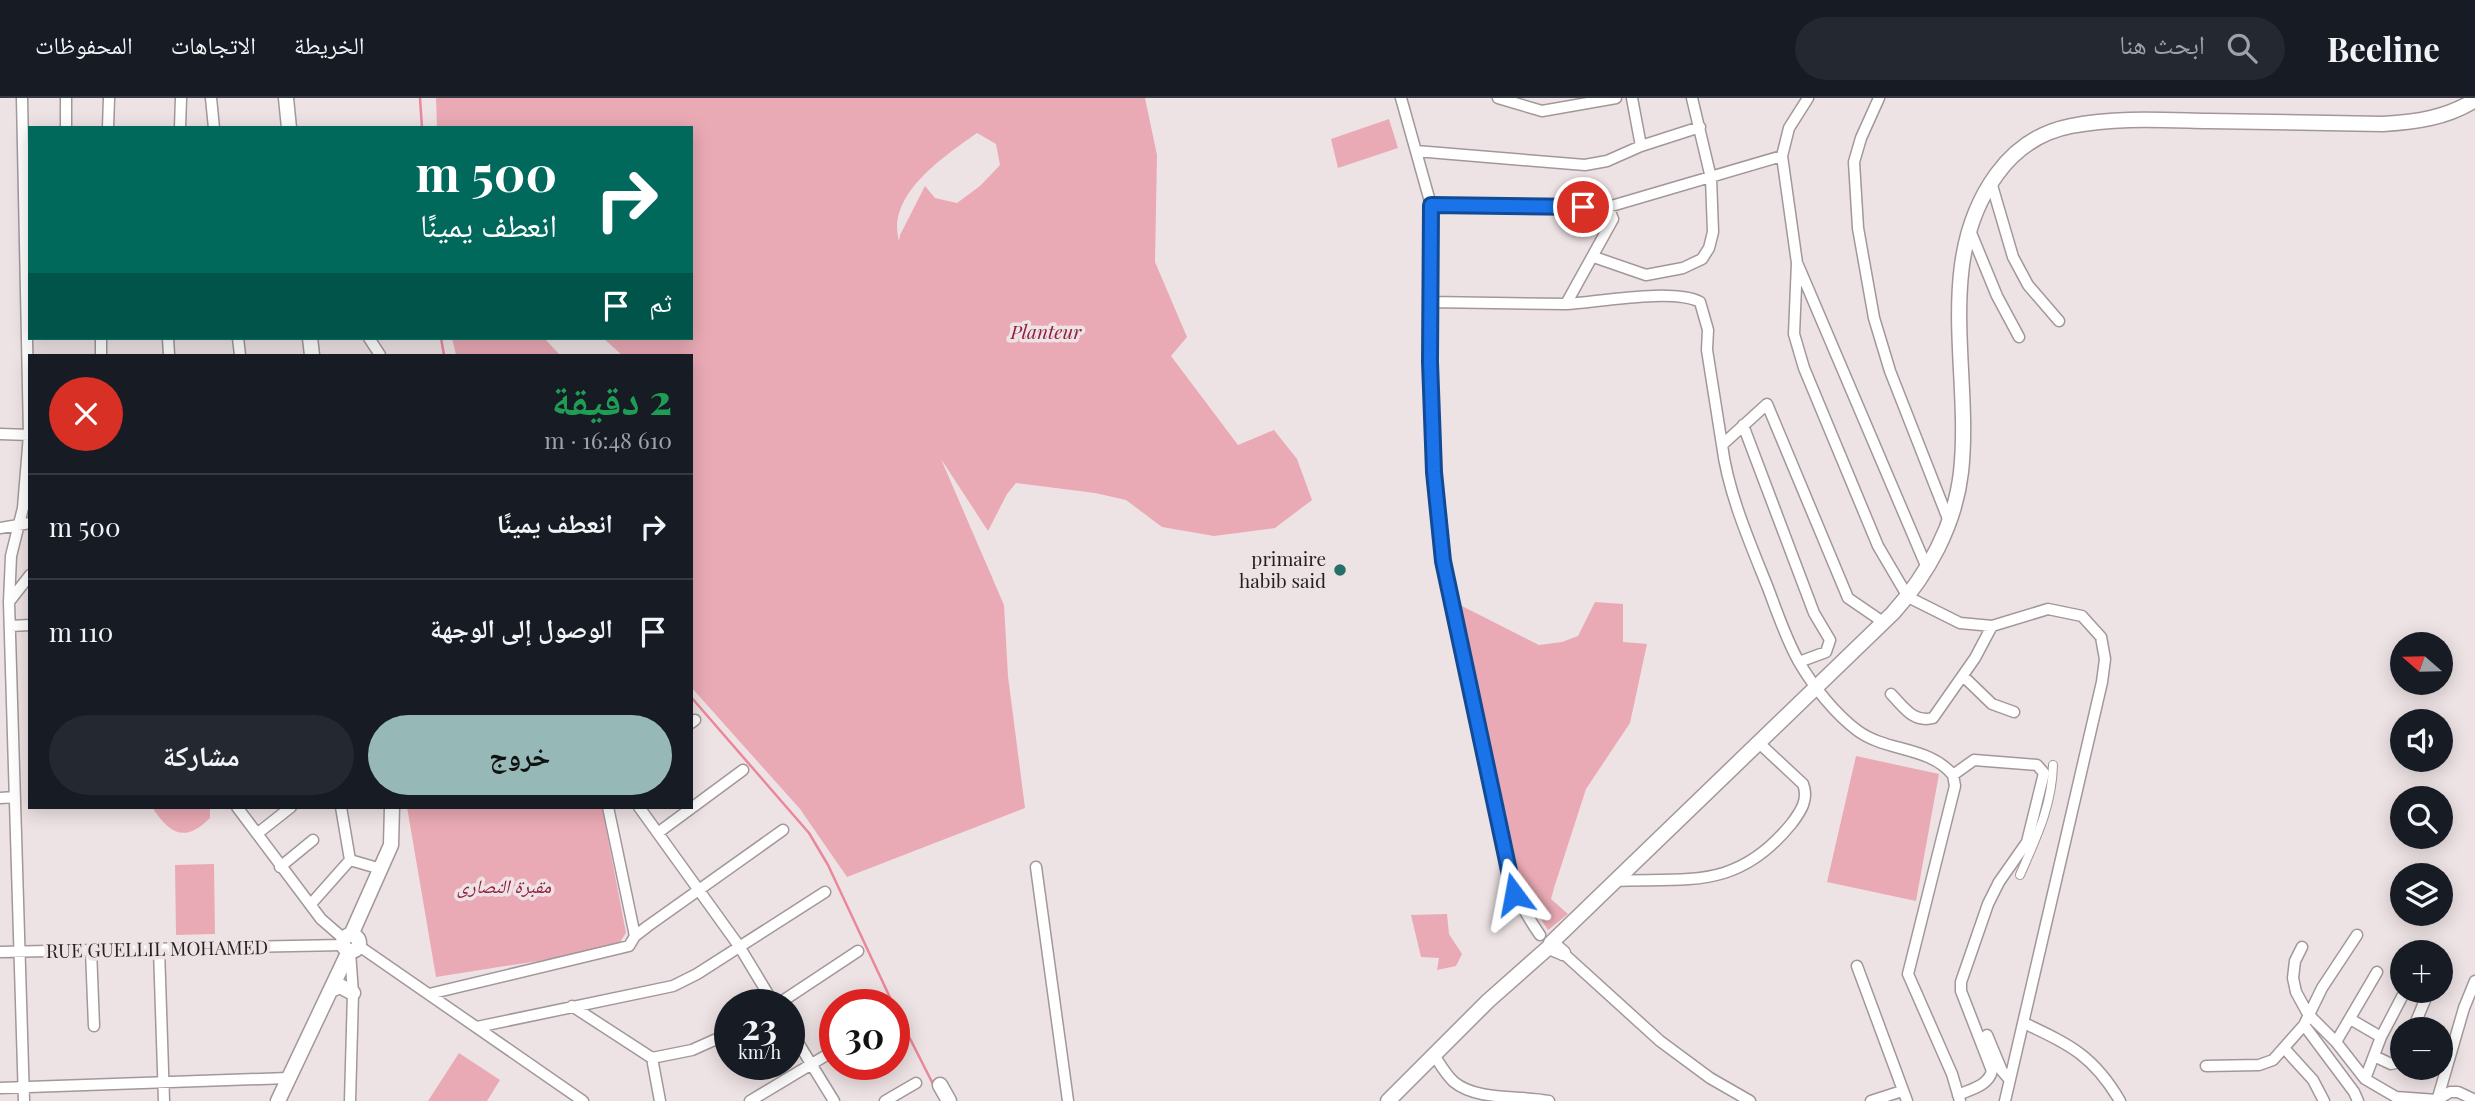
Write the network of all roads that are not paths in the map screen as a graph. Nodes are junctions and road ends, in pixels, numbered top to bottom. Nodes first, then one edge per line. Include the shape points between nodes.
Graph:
1 (22, 98) edge
2 (66, 98) edge
3 (109, 98) edge
4 (181, 98) edge
5 (211, 98) edge
6 (286, 98) edge
7 (1401, 98) edge
8 (1498, 98) edge
9 (1543, 98) edge
10 (1616, 98) edge
11 (1632, 98) edge
12 (1692, 98) edge
13 (1808, 98) edge
14 (1879, 98) edge
15 (2475, 100) edge
16 (1542, 111) junction
17 (66, 126) edge
18 (108, 126) edge
19 (180, 126) edge
20 (214, 126) edge
21 (289, 126) edge
22 (1699, 127) junction
23 (1641, 146) junction
24 (1416, 151) junction
25 (1782, 156) junction
26 (1711, 178) junction
27 (1991, 183) junction
28 (1431, 205) junction
29 (1608, 207) junction
30 (1969, 228) junction
31 (27, 229) edge
32 (1594, 257) junction
33 (1797, 263) junction
34 (28, 279) edge
35 (1430, 302) junction
36 (1566, 304) junction
37 (2059, 321) dead end
38 (28, 330) edge
39 (2019, 337) dead end
40 (1743, 425) junction
41 (0, 434) edge
42 (28, 435) edge
43 (1722, 445) junction
44 (28, 456) edge
45 (28, 524) edge
46 (1950, 524) junction
47 (17, 527) junction
48 (0, 528) edge
49 (1927, 568) junction
50 (28, 580) edge
51 (1908, 597) junction
52 (9, 602) junction
53 (1883, 622) junction
54 (28, 626) edge
55 (1992, 626) junction
56 (7, 632) edge
57 (1799, 662) junction
58 (1963, 676) junction
59 (1817, 688) junction
60 (1891, 694) dead end
61 (2014, 712) dead end
62 (13, 727) junction
63 (0, 728) edge
64 (1758, 742) junction
65 (2053, 765) dead end
66 (743, 769) dead end
67 (1953, 775) junction
68 (15, 797) junction
69 (0, 798) edge
70 (693, 806) edge
71 (239, 809) edge
72 (288, 809) edge
73 (341, 809) edge
74 (392, 809) edge
75 (608, 809) edge
76 (641, 809) edge
77 (690, 809) edge
78 (783, 830) dead end
79 (659, 832) junction
80 (258, 833) junction
81 (313, 840) dead end
82 (350, 860) junction
83 (280, 867) junction
84 (1037, 867) dead end
85 (382, 869) junction
86 (2020, 875) dead end
87 (1614, 881) junction
88 (699, 889) junction
89 (825, 892) dead end
90 (311, 904) junction
91 (321, 919) junction
92 (2357, 935) dead end
93 (635, 936) junction
94 (1547, 942) junction
95 (350, 945) junction
96 (739, 946) junction
97 (313, 947) junction
98 (2302, 947) dead end
99 (159, 949) junction
100 (90, 950) junction
101 (20, 951) junction
102 (858, 951) dead end
103 (0, 952) edge
104 (1563, 953) joint
105 (1857, 966) dead end
106 (2377, 972) dead end
107 (2475, 981) edge
108 (333, 989) junction
109 (766, 989) edge
110 (799, 989) edge
111 (353, 993) junction
112 (429, 994) junction
113 (2399, 1003) edge
114 (572, 1006) junction
115 (2306, 1019) junction
116 (2350, 1019) junction
117 (2024, 1023) junction
118 (94, 1026) dead end
119 (477, 1027) junction
120 (1987, 1035) dead end
121 (2381, 1037) junction
122 (714, 1040) edge
123 (2336, 1042) junction
124 (2284, 1048) junction
125 (805, 1054) edge
126 (1434, 1055) junction
127 (2374, 1056) junction
128 (652, 1058) junction
129 (819, 1060) edge
130 (2390, 1064) edge
131 (812, 1065) junction
132 (2206, 1066) dead end
133 (288, 1078) junction
134 (2009, 1079) junction
135 (2365, 1079) junction
136 (164, 1082) junction
137 (916, 1083) dead end
138 (940, 1085) dead end
139 (0, 1087) edge
140 (24, 1087) junction
141 (570, 1096) edge
142 (1904, 1096) edge
143 (1959, 1098) edge
144 (2475, 1100) edge
145 (24, 1101) edge
146 (164, 1101) edge
147 (278, 1101) edge
148 (350, 1101) edge
149 (583, 1101) edge
150 (660, 1101) edge
151 (750, 1101) edge
152 (834, 1101) edge
153 (885, 1101) edge
154 (949, 1101) edge
155 (1068, 1101) edge
156 (1388, 1101) edge
157 (1549, 1101) edge
158 (1750, 1101) edge
159 (1871, 1101) edge
160 (2005, 1101) edge
161 (2120, 1101) edge
162 (2324, 1101) edge
163 (2358, 1101) edge
164 (2437, 1101) edge

1 - 31 street
2 - 17 street
3 - 18 street
4 - 19 street
5 - 20 street
6 - 21 street
7 - 24 street
8 - 16 street
9 - 16 street
10 - 16 street
11 - 23 street
12 - 22 street
13 - 25 street via 1789,128
14 - 46 street via 1854,162 1858,228 1874,318 1890,371
15 - 27 street via 2422,121 2383,124 2120,119 2069,127 2024,145
22 - 23 street
22 - 26 street
23 - 24 street via 1607,162 1585,165
24 - 28 street
25 - 26 street
25 - 33 street
26 - 29 street
26 - 32 street via 1713,232 1702,259 1646,275
27 - 30 street via 1976,205
27 - 37 street via 2013,257 2028,285
28 - 29 street
28 - 35 street
29 - 32 street via 1613,219
30 - 39 street
30 - 46 street via 1961,267 1961,473
31 - 34 street
32 - 36 street
33 - 49 street
33 - 51 street via 1794,334 1804,368 1878,546
34 - 38 street
35 - 36 street
35 - 94 street via 1434,472 1445,573 1508,873 1514,894
36 - 43 street via 1656,296 1690,297 1700,302 1708,330
40 - 43 street
40 - 53 street via 1767,404 1848,598
40 - 57 street via 1814,612 1830,640 1826,652
41 - 42 street
43 - 57 street via 1755,555
44 - 47 street
45 - 47 street
46 - 49 street
47 - 48 street
47 - 52 street
49 - 51 street
50 - 52 street
51 - 53 street
51 - 55 street via 1960,624
52 - 56 street
53 - 59 street
54 - 56 street
55 - 58 street
55 - 117 street via 2048,609 2082,616 2101,637 2105,659
56 - 62 street
57 - 59 street
58 - 60 street via 1933,718 1922,721
58 - 61 street via 1992,704
59 - 64 street
59 - 67 street via 1858,731 1878,742 1934,758
62 - 63 street
62 - 68 street
64 - 87 street
64 - 87 street via 1806,792 1797,816 1782,835 1743,867 1715,877
65 - 86 street via 2042,825
66 - 70 street
67 - 143 street via 1955,786 1908,974
67 - 143 street via 1974,761 1985,760 2038,765 2044,773 2027,842 1988,904 1961,982 1992,1071 1988,1081
68 - 69 street
68 - 101 street
71 - 80 street
72 - 80 street
73 - 82 street
74 - 85 street via 391,845
75 - 93 street
76 - 79 street
77 - 79 street
78 - 88 street
79 - 88 street
80 - 83 street
81 - 83 street
82 - 85 street
82 - 90 street
83 - 90 street
84 - 155 street
85 - 95 street
87 - 94 street
88 - 93 street
88 - 96 street
89 - 96 street
90 - 91 street
91 - 95 street
91 - 97 street via 323,938
92 - 115 street
93 - 112 street via 621,950
94 - 104 street
94 - 126 street via 1531,963
95 - 97 street, RUE GUELLIL MOHAMED
95 - 108 street
95 - 111 street
95 - 112 street
96 - 109 street
96 - 114 street via 673,986
97 - 99 street, RUE GUELLIL MOHAMED
98 - 115 street via 2293,978
99 - 100 street, RUE GUELLIL MOHAMED
99 - 136 street
100 - 101 street, RUE GUELLIL MOHAMED
100 - 118 street
101 - 103 street, RUE GUELLIL MOHAMED
101 - 140 street
102 - 110 street
104 - 158 street via 1660,1041
105 - 142 street
106 - 116 street
107 - 164 street
108 - 111 street via 340,986
108 - 133 street
111 - 148 street
112 - 119 street
113 - 121 street
114 - 119 street
114 - 128 street
115 - 123 street
115 - 124 street
115 - 163 street
116 - 121 street
116 - 123 street
117 - 134 street
117 - 161 street via 2090,1059
119 - 141 street
120 - 134 street
121 - 127 street
122 - 128 street
123 - 135 street
124 - 132 street via 2273,1060 2259,1065
124 - 162 street
125 - 131 street
126 - 156 street
126 - 157 street via 1454,1082 1473,1095
127 - 130 street
127 - 135 street
128 - 150 street
129 - 131 street
131 - 151 street
131 - 152 street
133 - 136 street
133 - 147 street
134 - 160 street
135 - 164 street via 2396,1097
136 - 140 street
136 - 146 street
137 - 153 street
138 - 154 street
139 - 140 street
140 - 145 street
141 - 149 street
142 - 159 street
144 - 164 street via 2458,1092

